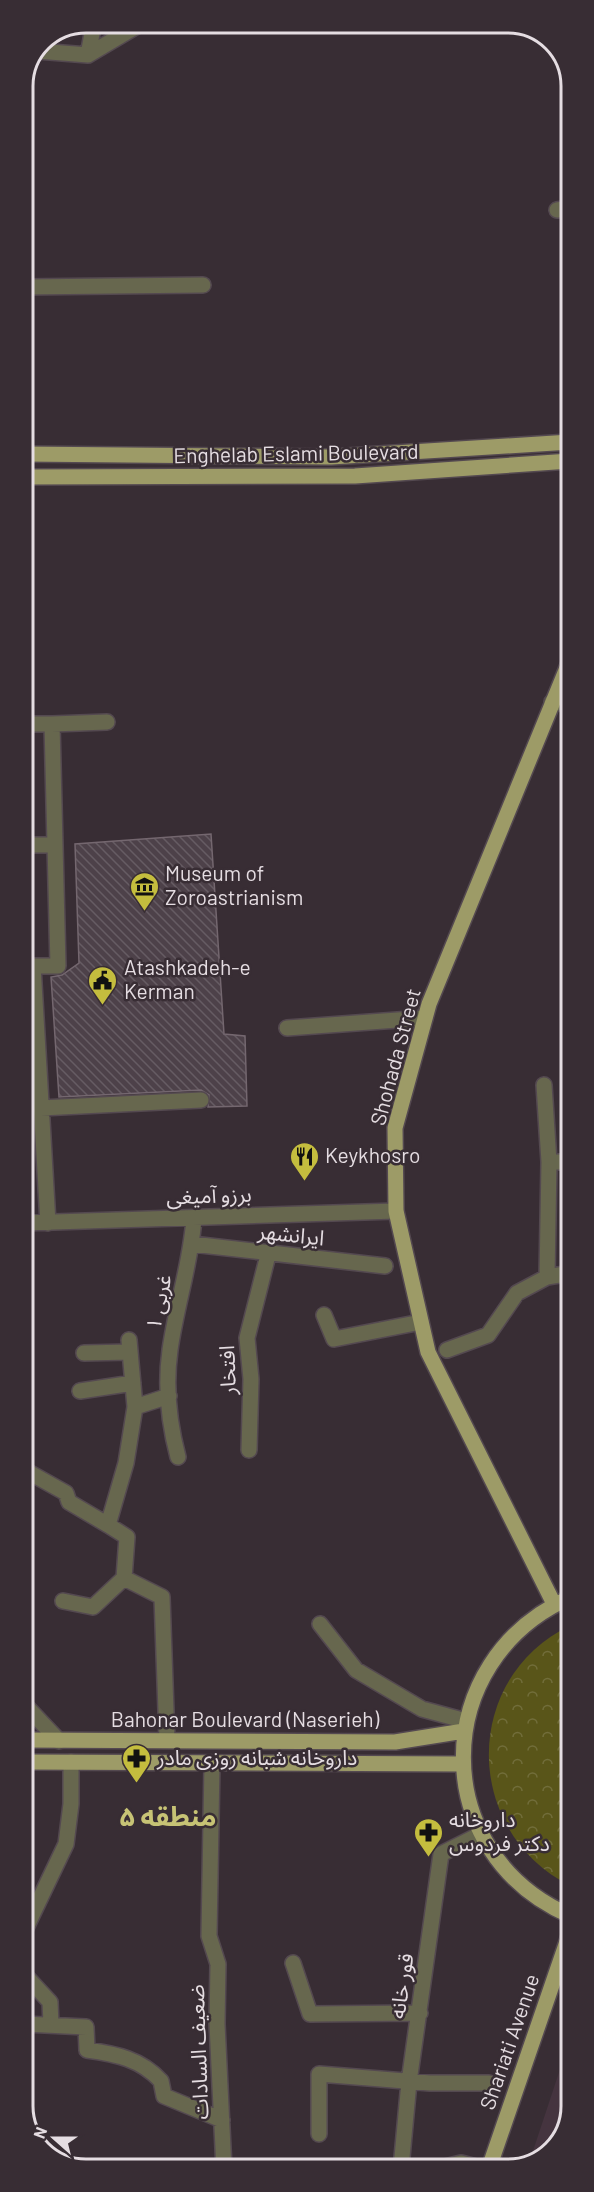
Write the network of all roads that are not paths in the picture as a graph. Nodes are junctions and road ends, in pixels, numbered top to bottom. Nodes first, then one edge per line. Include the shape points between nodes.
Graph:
1 (91, 33) edge
2 (124, 33) edge
3 (45, 52) edge
4 (88, 55) junction
5 (203, 285) dead end
6 (33, 287) edge
7 (561, 438) edge
8 (561, 442) edge
9 (542, 443) junction
10 (475, 449) junction
11 (33, 454) edge
12 (561, 463) edge
13 (477, 469) junction
14 (33, 477) edge
15 (561, 681) edge
16 (552, 702) junction
17 (561, 703) edge
18 (107, 723) dead end
19 (33, 724) edge
20 (52, 724) junction
21 (33, 845) edge
22 (55, 845) junction
23 (425, 1018) junction
24 (287, 1028) dead end
25 (544, 1085) dead end
26 (201, 1100) dead end
27 (41, 1108) junction
28 (549, 1162) junction
29 (561, 1162) edge
30 (396, 1211) junction
31 (194, 1218) junction
32 (48, 1222) junction
33 (33, 1223) edge
34 (192, 1244) junction
35 (268, 1254) junction
36 (385, 1266) dead end
37 (561, 1275) edge
38 (547, 1277) junction
39 (324, 1315) dead end
40 (421, 1322) junction
41 (447, 1350) dead end
42 (84, 1353) dead end
43 (132, 1383) junction
44 (80, 1391) dead end
45 (169, 1396) junction
46 (135, 1407) junction
47 (249, 1450) dead end
48 (178, 1457) dead end
49 (33, 1475) edge
50 (108, 1526) junction
51 (123, 1578) junction
52 (63, 1601) dead end
53 (561, 1601) edge
54 (554, 1604) junction
55 (320, 1624) dead end
56 (33, 1714) edge
57 (465, 1726) junction
58 (33, 1740) edge
59 (167, 1740) junction
60 (59, 1741) junction
61 (33, 1762) edge
62 (71, 1762) junction
63 (212, 1764) junction
64 (463, 1764) junction
65 (481, 1834) junction
66 (561, 1911) edge
67 (33, 1913) edge
68 (561, 1959) edge
69 (293, 1963) dead end
70 (33, 1983) edge
71 (420, 2013) junction
72 (33, 2024) edge
73 (51, 2024) junction
74 (409, 2082) junction
75 (489, 2083) dead end
76 (222, 2120) junction
77 (319, 2134) dead end
78 (224, 2159) edge
79 (402, 2159) edge
80 (492, 2159) edge

1 - 4 street
2 - 4 street
3 - 4 street
5 - 6 street
7 - 9 main road
8 - 9 main road, Enghelab Eslami Boulevard
9 - 10 main road, Enghelab Eslami Boulevard
10 - 11 main road, Enghelab Eslami Boulevard via 299,457
10 - 13 main road
12 - 13 main road, Enghelab Eslami Boulevard
13 - 14 main road, Enghelab Eslami Boulevard via 304,477
15 - 16 main road, Shohada Street
16 - 17 street
16 - 23 main road, Shohada Street
18 - 20 street
19 - 20 street
20 - 22 street
21 - 22 street
22 - 27 street via 58,966 33,966
23 - 24 street
23 - 30 main road, Shohada Street via 395,1128
25 - 28 street
26 - 27 street
27 - 32 street
28 - 29 street
28 - 38 street
30 - 31 street, برزو آمیغی
30 - 40 main road, Shohada Street
31 - 32 street, برزو آمیغی
31 - 34 street, ۱ غربی
32 - 33 street, برزو آمیغی
34 - 35 street, ایرانشهر
34 - 45 street, ۱ غربی via 169,1352
35 - 36 street, ایرانشهر
35 - 47 street, افتخار via 247,1338 251,1379
37 - 38 street
38 - 41 street via 517,1293 488,1335
39 - 40 street via 334,1339
40 - 54 main road, Shohada Street via 428,1352
42 - 43 street via 129,1346
43 - 44 street
43 - 46 street
45 - 46 street
45 - 48 street, ۱ غربی via 169,1421
46 - 50 street via 126,1463
49 - 50 street via 66,1493 69,1502
50 - 51 street via 127,1537
51 - 52 street via 93,1607
51 - 59 street via 162,1597
53 - 54 main road
54 - 57 main road via 525,1624 496,1654 476,1691
55 - 57 street via 356,1670 422,1709
56 - 60 street
57 - 59 main road, Bahonar Boulevard (Naserieh) via 395,1742
57 - 64 main road
58 - 60 main road, Bahonar Boulevard (Naserieh)
59 - 60 main road, Bahonar Boulevard (Naserieh)
61 - 62 main road, Bahonar Boulevard (Naserieh)
62 - 63 main road, Bahonar Boulevard (Naserieh)
62 - 67 street via 66,1844
63 - 64 main road, Bahonar Boulevard (Naserieh)
63 - 76 street, ضعیف السادات via 209,1936 218,1964
64 - 65 main road via 468,1800
65 - 66 main road via 496,1860 517,1882
65 - 71 street, قور خانه via 441,1854
68 - 80 main road, Shariati Avenue
69 - 71 street via 310,2014
70 - 73 street via 50,2001
71 - 74 street, قور خانه
72 - 73 street
73 - 76 street via 86,2027 87,2050 136,2062 161,2081 164,2096
74 - 75 street
74 - 77 street via 319,2074
74 - 79 street, قور خانه
76 - 78 street, ضعیف السادات

